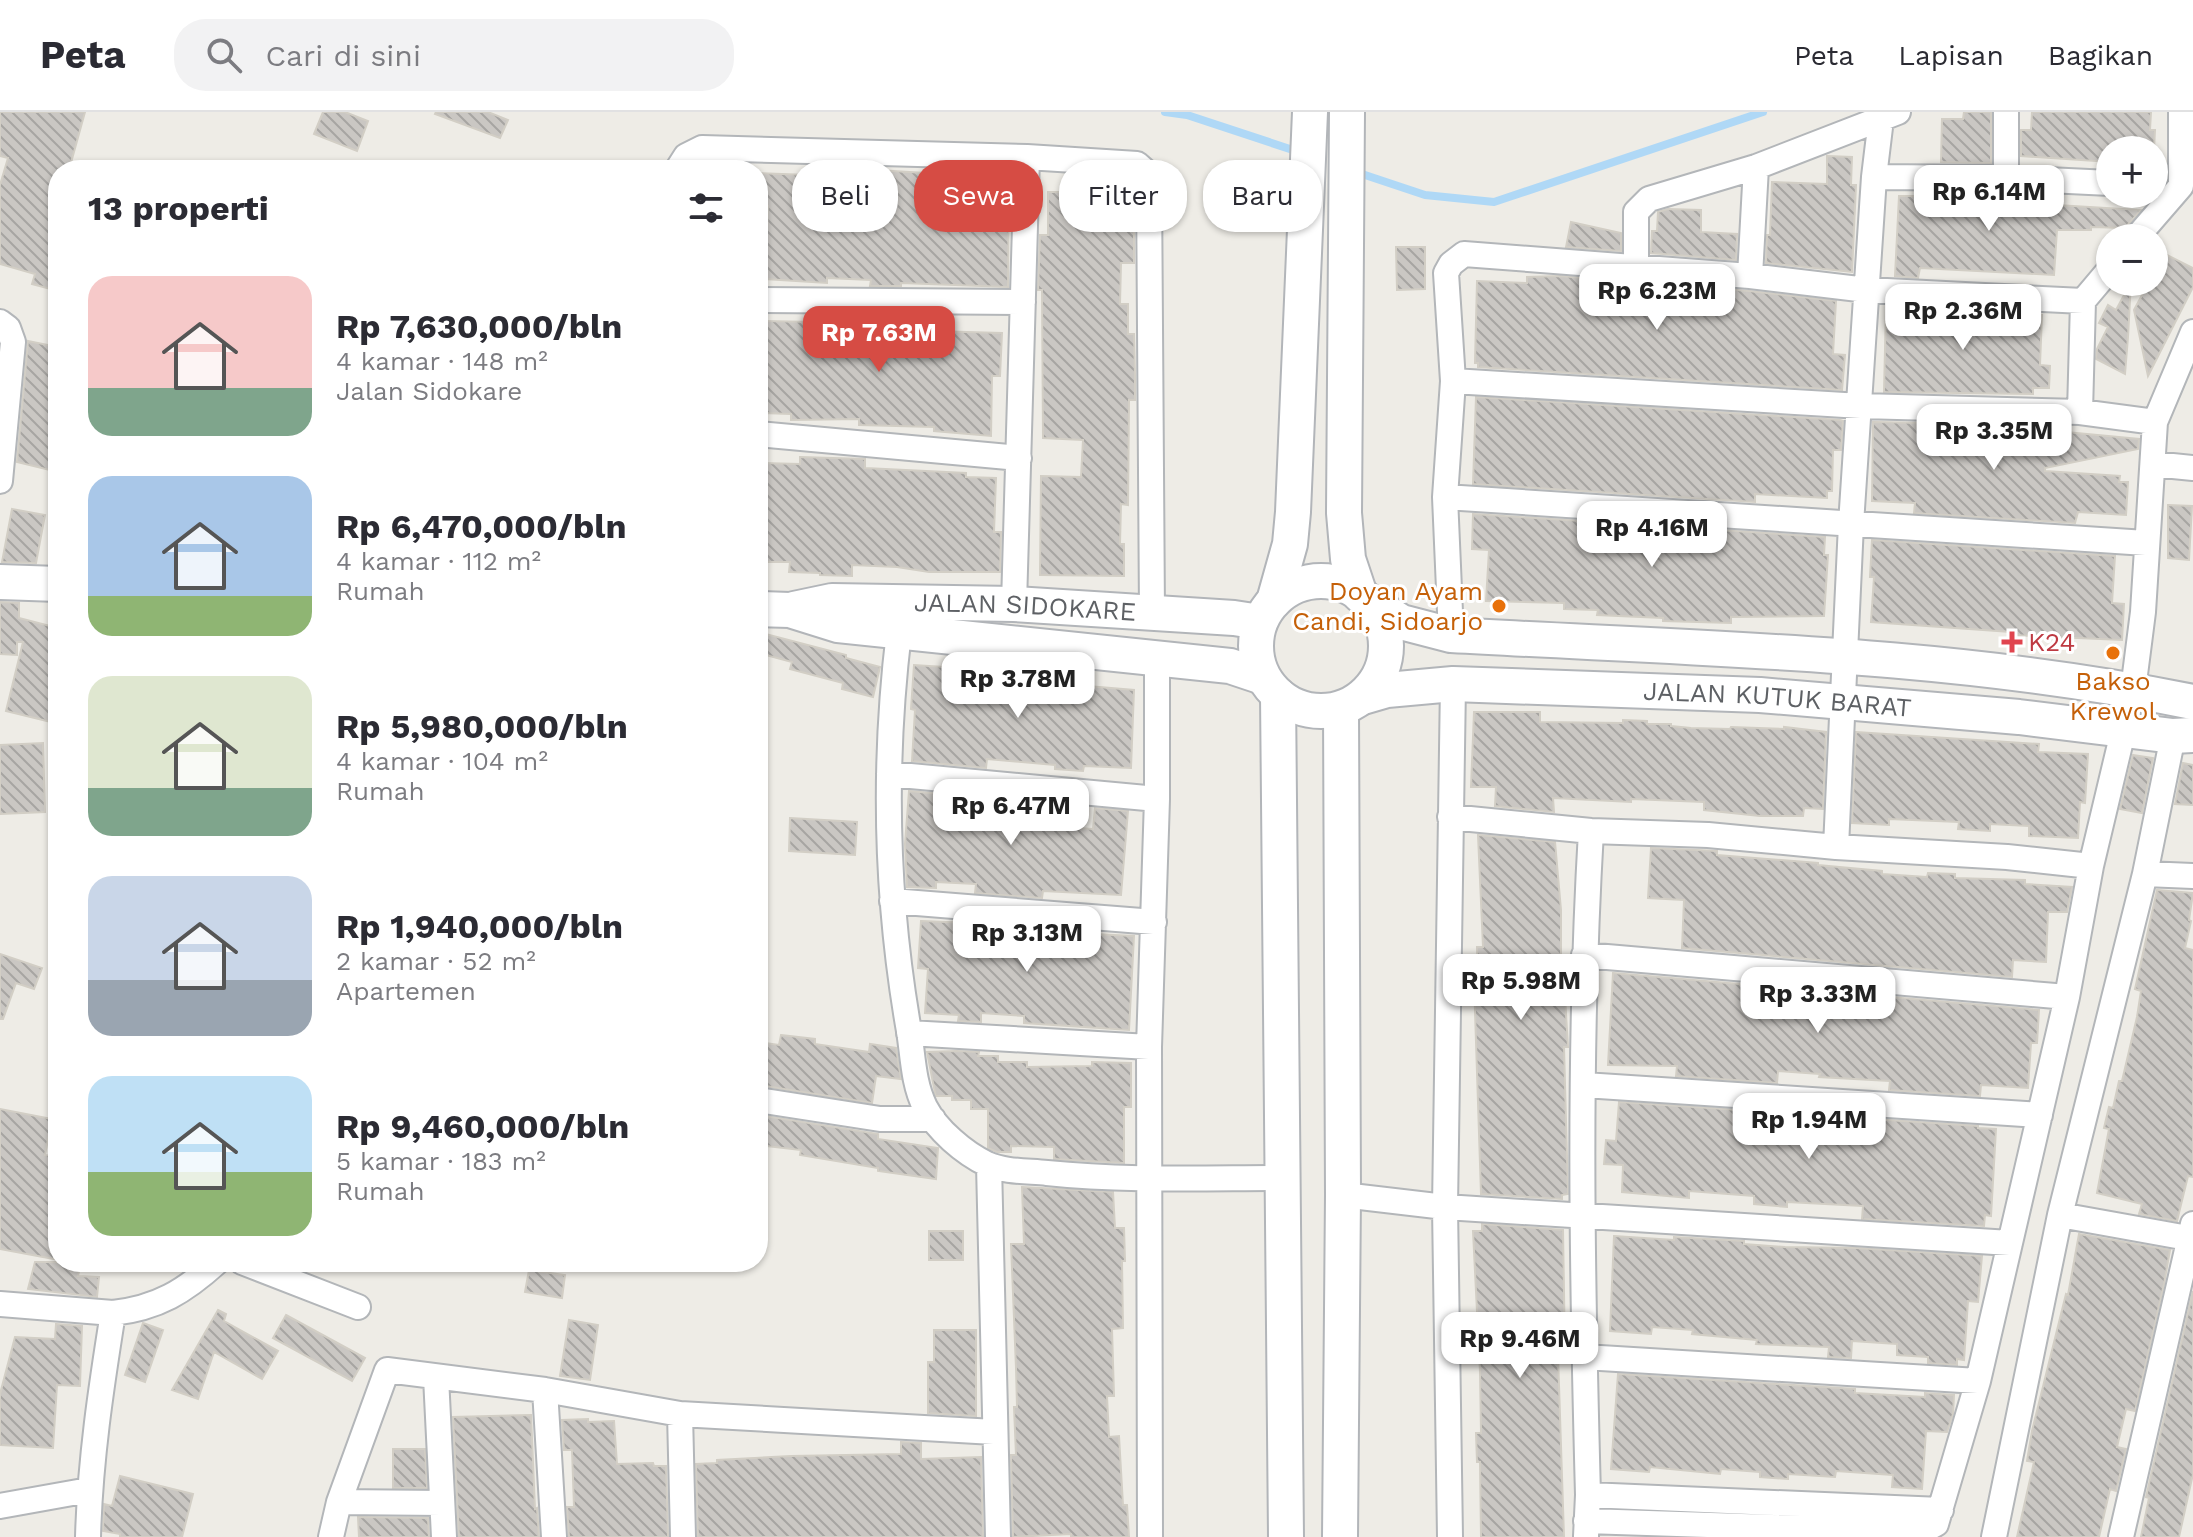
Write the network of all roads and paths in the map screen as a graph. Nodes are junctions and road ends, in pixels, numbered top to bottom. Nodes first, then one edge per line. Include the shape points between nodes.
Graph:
1 (2006, 112) edge
2 (2181, 112) edge
3 (1890, 115) edge
4 (1310, 118) edge
5 (1347, 125) edge
6 (1027, 157) junction
7 (683, 160) edge
8 (1756, 167) junction
9 (1874, 177) junction
10 (2006, 178) junction
11 (2096, 182) edge
12 (2168, 186) edge
13 (2181, 186) junction
14 (2148, 224) edge
15 (1636, 268) junction
16 (1750, 276) junction
17 (2096, 286) edge
18 (1867, 290) junction
19 (768, 300) edge
20 (2083, 301) junction
21 (1023, 302) junction
22 (0, 322) edge
23 (2193, 332) edge
24 (1453, 381) junction
25 (1861, 406) junction
26 (2080, 412) junction
27 (2155, 422) junction
28 (768, 435) edge
29 (1019, 458) junction
30 (2153, 464) junction
31 (2193, 468) edge
32 (0, 481) edge
33 (1445, 497) junction
34 (1851, 524) junction
35 (2146, 543) junction
36 (0, 582) edge
37 (48, 584) edge
38 (1366, 599) junction
39 (1014, 604) junction
40 (774, 610) edge
41 (1267, 611) junction
42 (1152, 613) junction
43 (899, 632) junction
44 (1451, 635) junction
45 (1844, 657) junction
46 (1157, 659) junction
47 (1453, 684) junction
48 (1271, 686) junction
49 (2133, 690) junction
50 (1843, 701) junction
51 (2193, 702) edge
52 (1352, 703) junction
53 (2121, 731) junction
54 (2183, 739) edge
55 (889, 774) junction
56 (1157, 799) junction
57 (1450, 817) junction
58 (1591, 831) junction
59 (1836, 847) junction
60 (2091, 866) junction
61 (2145, 874) junction
62 (2193, 876) edge
63 (892, 901) junction
64 (1154, 922) junction
65 (1584, 955) junction
66 (2067, 997) junction
67 (909, 1033) junction
68 (1149, 1047) junction
69 (1584, 1085) junction
70 (768, 1102) edge
71 (2040, 1115) junction
72 (933, 1119) junction
73 (989, 1165) junction
74 (1148, 1178) junction
75 (1283, 1178) junction
76 (1343, 1195) junction
77 (1445, 1207) junction
78 (2060, 1215) junction
79 (1583, 1216) junction
80 (2192, 1234) edge
81 (2010, 1243) junction
82 (206, 1272) edge
83 (268, 1272) edge
84 (0, 1304) edge
85 (358, 1307) dead end
86 (113, 1313) junction
87 (1584, 1357) junction
88 (436, 1377) junction
89 (1978, 1381) junction
90 (545, 1390) junction
91 (680, 1414) junction
92 (994, 1432) junction
93 (89, 1490) junction
94 (1588, 1495) junction
95 (339, 1502) junction
96 (442, 1503) junction
97 (0, 1506) edge
98 (1793, 1516) junction
99 (1586, 1529) edge
100 (88, 1537) edge
101 (331, 1537) edge
102 (444, 1537) edge
103 (554, 1537) edge
104 (683, 1537) edge
105 (998, 1537) edge
106 (1150, 1537) edge
107 (1286, 1537) edge
108 (1340, 1537) edge
109 (1450, 1537) edge
110 (1994, 1537) edge
111 (2121, 1537) edge

1 - 10 street
2 - 13 street
3 - 8 street
3 - 9 street
4 - 41 main road via 1290,544
5 - 38 main road via 1344,513 1348,559
6 - 7 street via 702,148
6 - 21 street
6 - 42 street via 1137,164 1146,172
8 - 15 street via 1649,199 1636,212
8 - 16 street
9 - 10 street
9 - 18 street
10 - 11 street
12 - 13 street
13 - 14 street
15 - 16 street
15 - 24 street via 1464,254 1446,273
16 - 18 street
17 - 20 street
18 - 20 street
18 - 25 street
19 - 21 street
20 - 26 street
21 - 29 street
22 - 32 street via 13,342
23 - 27 street
24 - 25 street
24 - 33 street
25 - 26 street
25 - 34 street
26 - 27 street
27 - 30 street
28 - 29 street
29 - 39 street
30 - 31 street
30 - 35 street
33 - 34 street
33 - 44 street
34 - 35 street
34 - 45 street
35 - 49 street
36 - 37 main road
38 - 41 main road via 1335,582 1313,581 1292,587
38 - 44 main road, JALAN KUTUK BARAT via 1401,622
38 - 52 main road via 1385,626 1387,646 1380,674
39 - 40 main road, JALAN SIDOKARE via 832,601
39 - 42 main road, JALAN SIDOKARE
40 - 43 main road, JALAN SIDOKARE
41 - 42 main road, JALAN SIDOKARE
41 - 48 main road via 1256,650
43 - 46 main road, JALAN SIDOKARE
43 - 55 street
44 - 45 main road, JALAN KUTUK BARAT
45 - 49 main road, JALAN KUTUK BARAT
45 - 50 street
46 - 48 main road, JALAN SIDOKARE via 1230,666
46 - 56 street
47 - 50 main road, JALAN KUTUK BARAT
47 - 52 main road, JALAN KUTUK BARAT via 1387,690
47 - 57 street
48 - 52 main road via 1299,707 1320,711
48 - 75 main road
49 - 51 main road, JALAN KUTUK BARAT
49 - 53 street
50 - 53 main road, JALAN KUTUK BARAT
50 - 59 street
52 - 76 main road
53 - 54 main road, JALAN KUTUK BARAT
53 - 60 street
54 - 61 street
55 - 56 street
55 - 63 street
56 - 64 street
57 - 58 street
57 - 77 street
58 - 59 street
58 - 65 street
59 - 60 street
60 - 66 street
61 - 62 street
61 - 78 street
63 - 64 street
63 - 67 street
64 - 68 street
65 - 66 street
65 - 69 street
66 - 71 street
67 - 68 street
67 - 72 street via 917,1088
68 - 74 street
69 - 71 street
69 - 79 street
70 - 72 street via 880,1119
71 - 81 street
72 - 73 street
73 - 74 street via 1072,1176
73 - 92 street
74 - 75 street
74 - 106 street
75 - 107 main road
76 - 77 street
76 - 108 main road
77 - 79 street
77 - 109 street
78 - 80 street
78 - 110 street
79 - 81 street
79 - 87 street
80 - 111 street
81 - 89 street
82 - 86 street via 159,1302
83 - 85 street
84 - 86 street
86 - 93 street
87 - 89 street
87 - 94 street
88 - 90 street
88 - 95 street via 387,1370
88 - 96 street
89 - 98 street via 1941,1510
90 - 91 street
90 - 103 street
91 - 92 street
91 - 104 street
92 - 105 street
93 - 97 street
93 - 100 street
94 - 98 street
94 - 99 street
95 - 96 street
95 - 101 street
96 - 102 street
98 - 99 street

